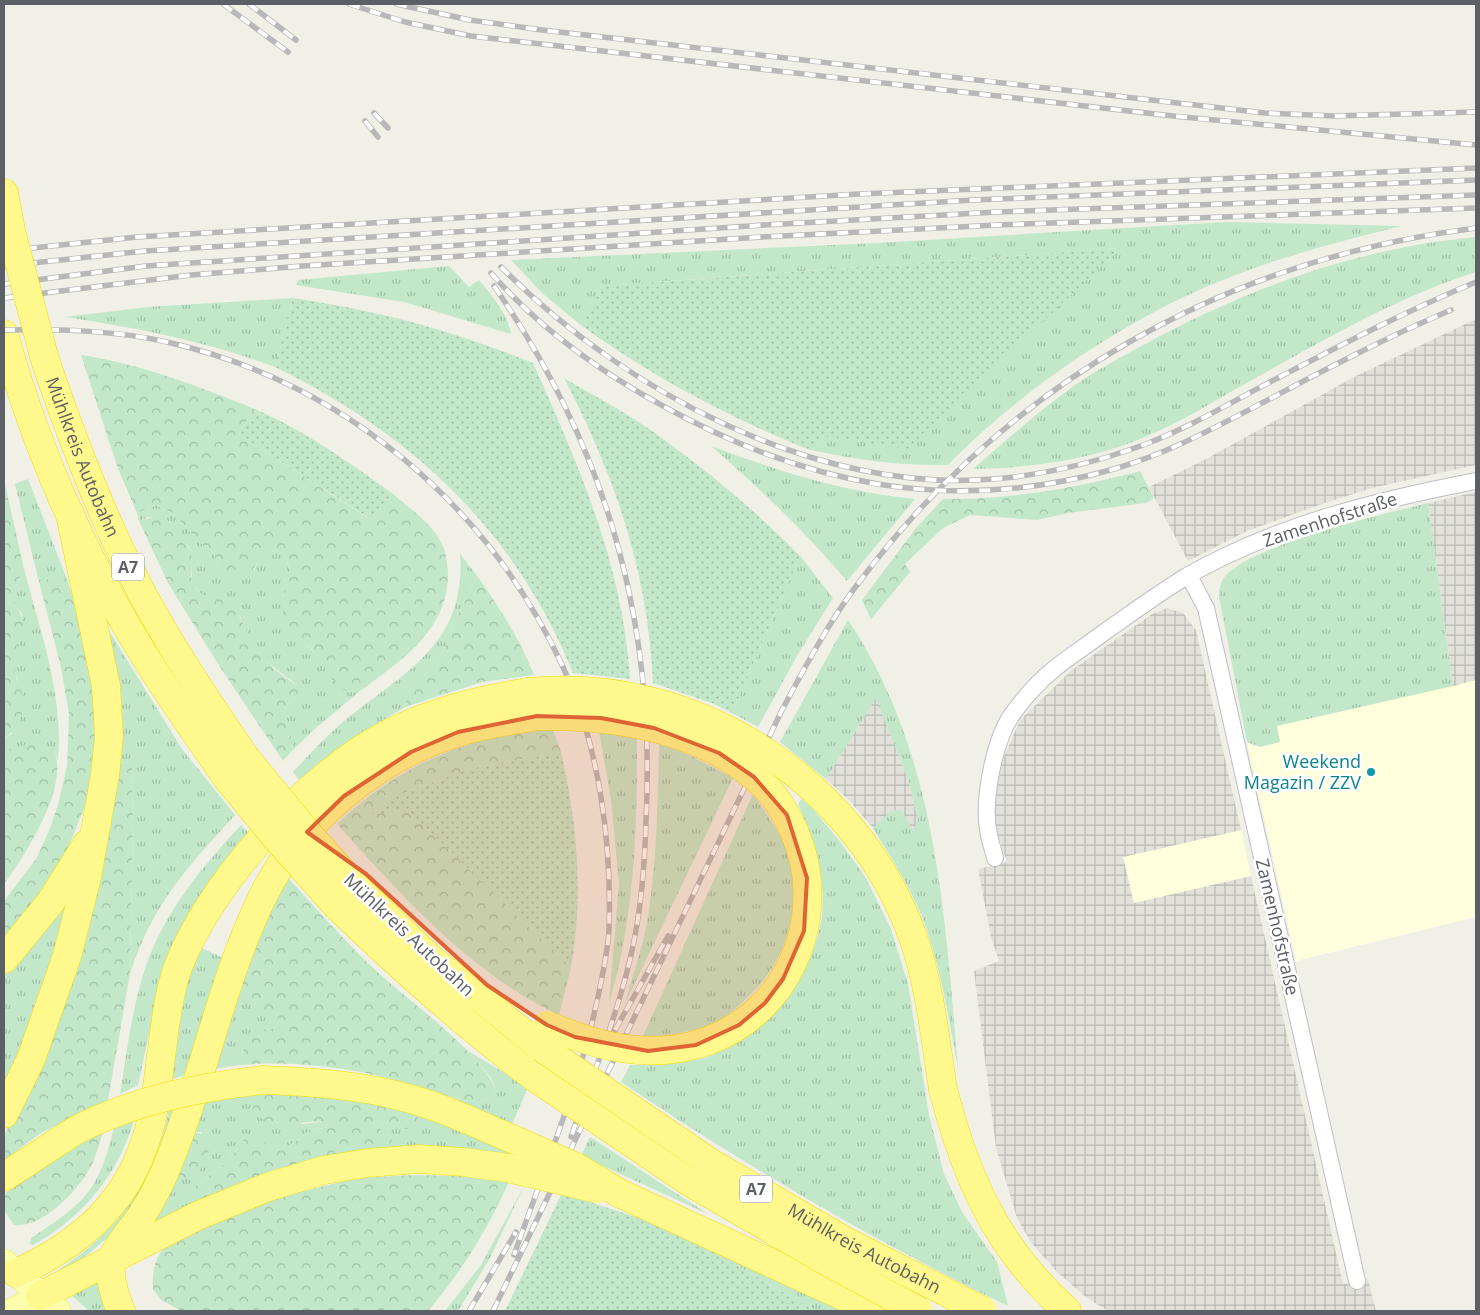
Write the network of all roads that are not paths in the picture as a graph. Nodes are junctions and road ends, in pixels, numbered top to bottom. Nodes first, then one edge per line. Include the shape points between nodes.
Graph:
1 (4, 193) edge
2 (4, 334) edge
3 (1476, 481) edge
4 (70, 514) junction
5 (1189, 576) junction
6 (532, 704) junction
7 (95, 829) junction
8 (995, 858) dead end
9 (353, 889) junction
10 (4, 959) edge
11 (544, 1037) junction
12 (4, 1114) edge
13 (5, 1176) edge
14 (619, 1193) junction
15 (113, 1258) junction
16 (8, 1272) edge
17 (1357, 1281) dead end
18 (49, 1304) edge
19 (12, 1311) edge
20 (121, 1311) edge
21 (887, 1311) edge
22 (919, 1311) edge
23 (983, 1311) edge
24 (1067, 1311) edge

1 - 9 highway, Mühlkreis Autobahn / A7, bridge via 45,360 76,450 132,575 168,640 245,757
2 - 4 highway, Mühlkreis Autobahn / A7 via 52,474
3 - 5 street, Zamenhofstraße via 1375,502 1323,519 1276,535
4 - 7 highway via 106,686 109,737 106,775
4 - 9 highway, Mühlkreis Autobahn / A7, bridge via 105,588 164,686 227,778 272,833
5 - 8 street, Zamenhofstraße via 1054,669 1010,717 996,754 988,792 987,828
5 - 17 street, Zamenhofstraße via 1206,608
6 - 11 highway, bridge via 586,717 636,724 701,745 737,764 767,788 787,815 808,878 800,948 783,979 752,1015 725,1033 696,1045 664,1051
6 - 15 highway via 411,752 373,774 344,796 296,843 265,892 250,927 159,1185
6 - 16 highway via 459,706 389,734 354,754 268,831 214,899 195,930 178,968 169,1004 151,1119 132,1175 110,1206 86,1231 57,1253
6 - 24 highway, bridge via 585,691 608,693 686,712 731,731 792,770 861,840 878,866 912,936 926,989 943,1089 973,1184 1008,1247 1035,1280
7 - 10 highway via 50,902
7 - 12 highway via 87,877 67,956 31,1059
9 - 11 highway via 428,935 514,1006
9 - 22 highway, Mühlkreis Autobahn / A7, bridge via 408,975 478,1035 534,1077 691,1183
11 - 23 highway, Mühlkreis Autobahn / A7, bridge via 711,1163 847,1242
13 - 14 highway, bridge via 76,1130 120,1110 209,1087 264,1080 313,1082 408,1098 576,1167
14 - 15 highway, bridge via 508,1168 463,1162 367,1163 324,1170 268,1187 206,1212
14 - 21 highway via 856,1302
15 - 18 highway via 68,1284
15 - 20 highway via 113,1285
16 - 18 main road
18 - 19 main road

